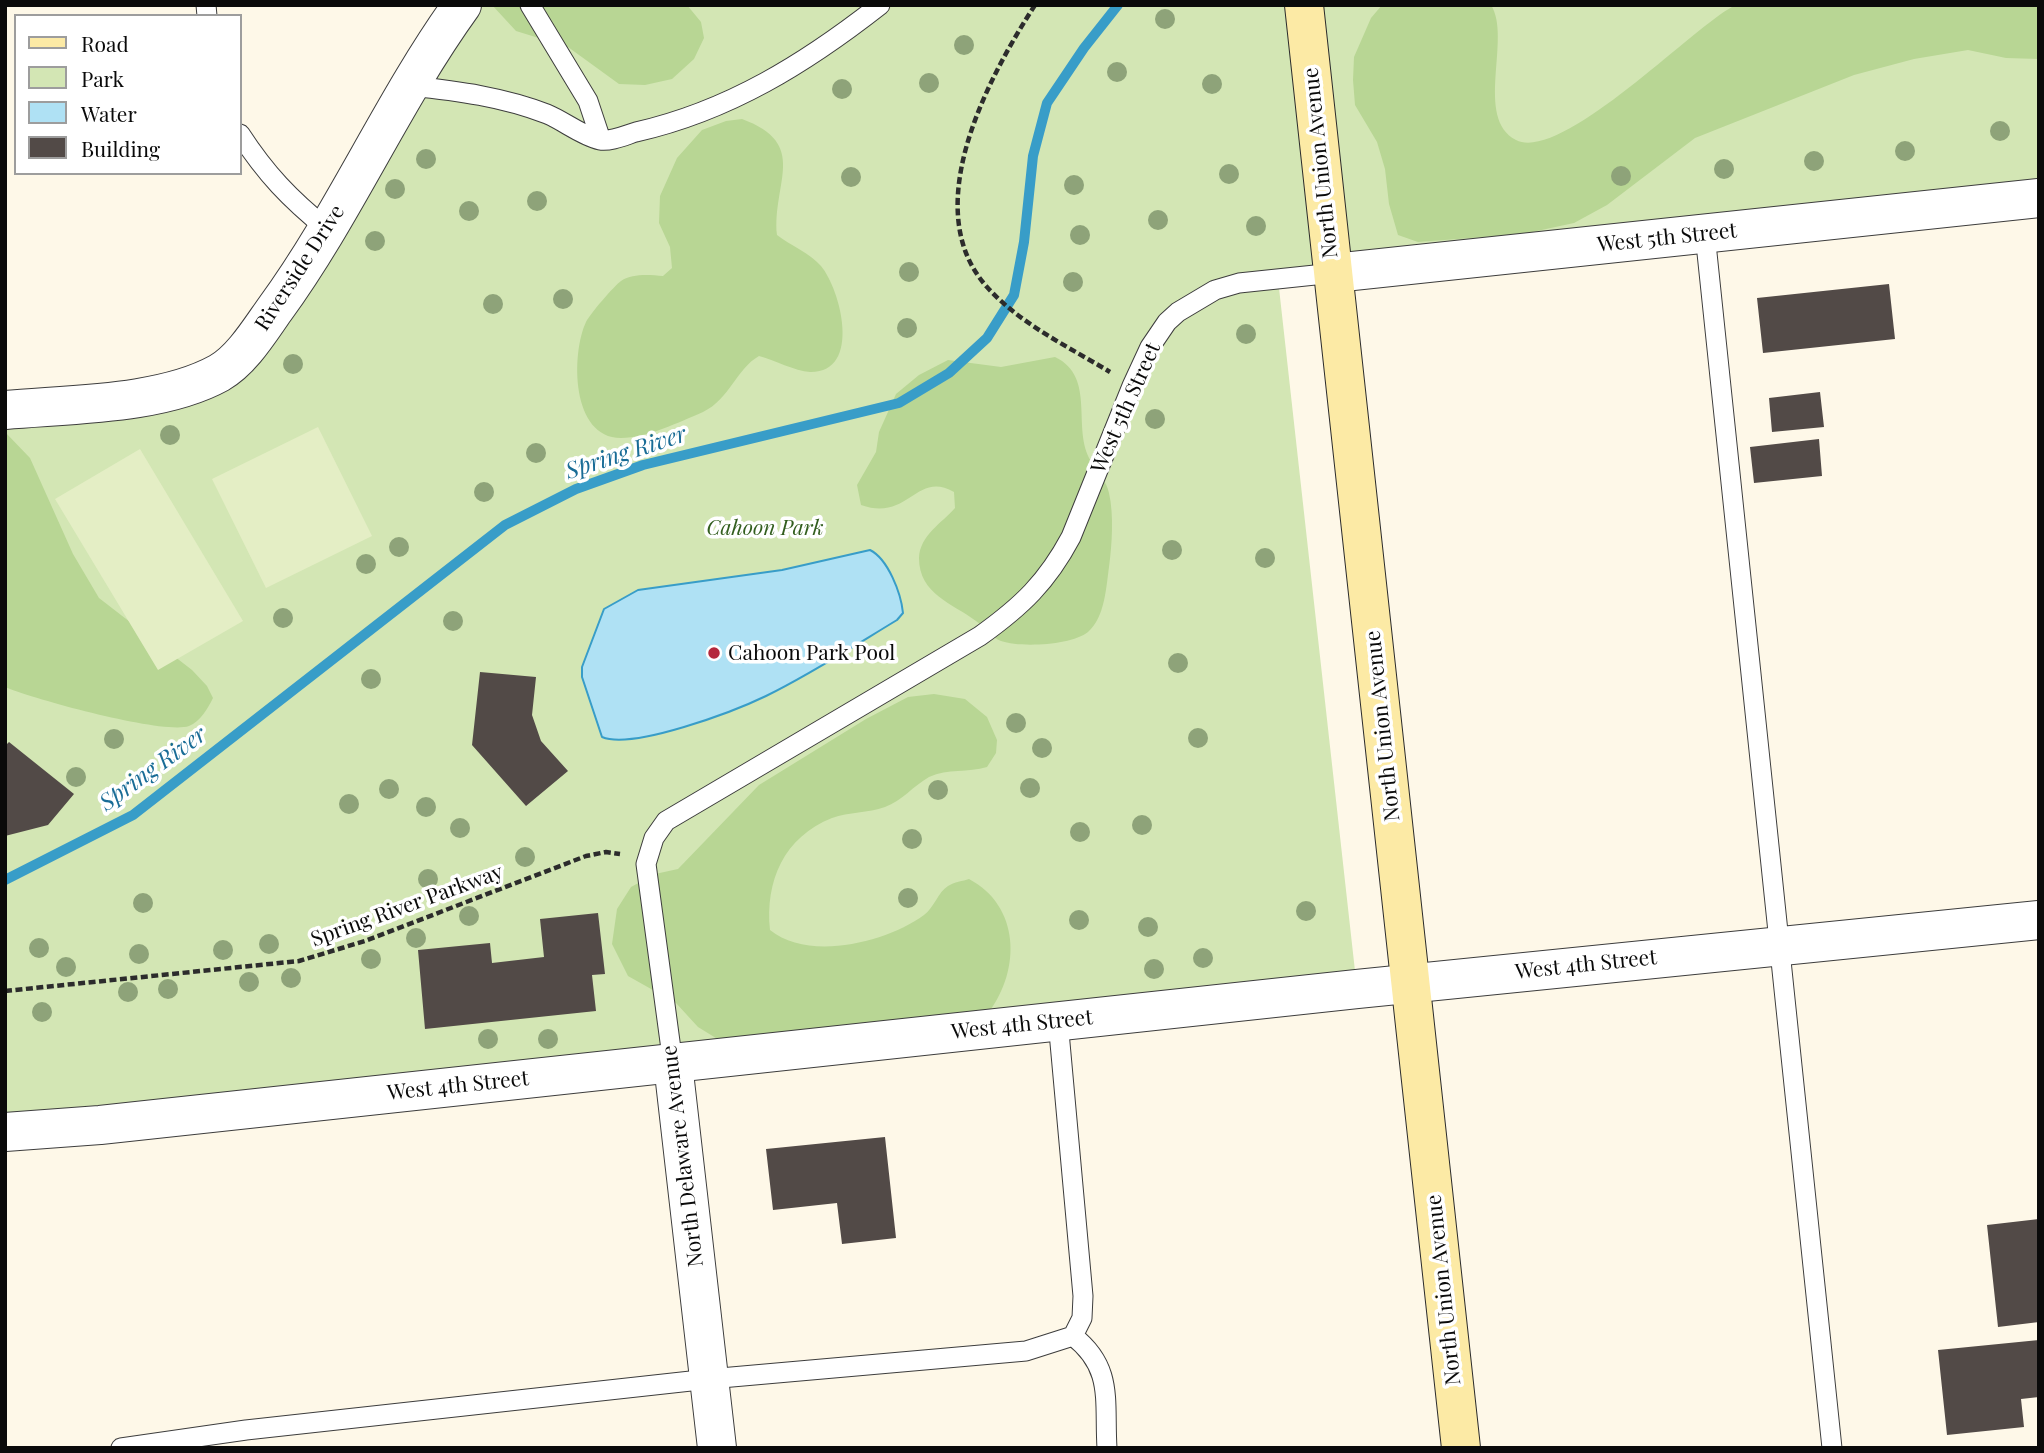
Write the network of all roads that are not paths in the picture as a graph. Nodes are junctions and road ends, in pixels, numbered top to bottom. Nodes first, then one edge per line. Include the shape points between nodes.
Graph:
1 (462, 5) edge
2 (530, 5) edge
3 (880, 5) edge
4 (1304, 5) edge
5 (411, 86) junction
6 (242, 137) edge
7 (601, 140) junction
8 (2039, 198) edge
9 (327, 229) junction
10 (1704, 234) junction
11 (1334, 273) junction
12 (5, 410) edge
13 (646, 864) joint
14 (2039, 920) edge
15 (1779, 946) junction
16 (1411, 983) junction
17 (1058, 1021) junction
18 (673, 1064) junction
19 (5, 1132) edge
20 (1073, 1336) junction
21 (709, 1379) junction
22 (121, 1448) edge
23 (717, 1448) edge
24 (1107, 1448) edge
25 (1461, 1448) edge
26 (1832, 1448) edge

1 - 5 street, Riverside Drive
2 - 7 lane via 588,101
3 - 7 lane via 823,50 760,87 660,127
4 - 11 main road, North Union Avenue
5 - 7 lane via 492,96 547,114
5 - 9 street, Riverside Drive
6 - 9 lane via 286,195
8 - 10 street, West 5th Street
9 - 12 street, Riverside Drive via 256,337 223,371 174,390
10 - 11 street, West 5th Street
10 - 15 lane
11 - 13 lane, West 5th Street via 1239,283 1201,296 1167,322 1132,386 1071,537 1022,606 980,636 666,821 654,838
11 - 16 main road, North Union Avenue
13 - 18 lane, North Delaware Avenue
14 - 15 street, West 4th Street
15 - 16 street, West 4th Street
15 - 26 lane
16 - 17 street, West 4th Street
16 - 25 main road, North Union Avenue
17 - 18 street, West 4th Street
17 - 20 lane via 1083,1296 1083,1318
18 - 19 street, West 4th Street
18 - 21 street, North Delaware Avenue
20 - 21 lane via 1026,1351
20 - 24 lane via 1098,1360 1105,1376
21 - 22 lane
21 - 23 street, North Delaware Avenue

